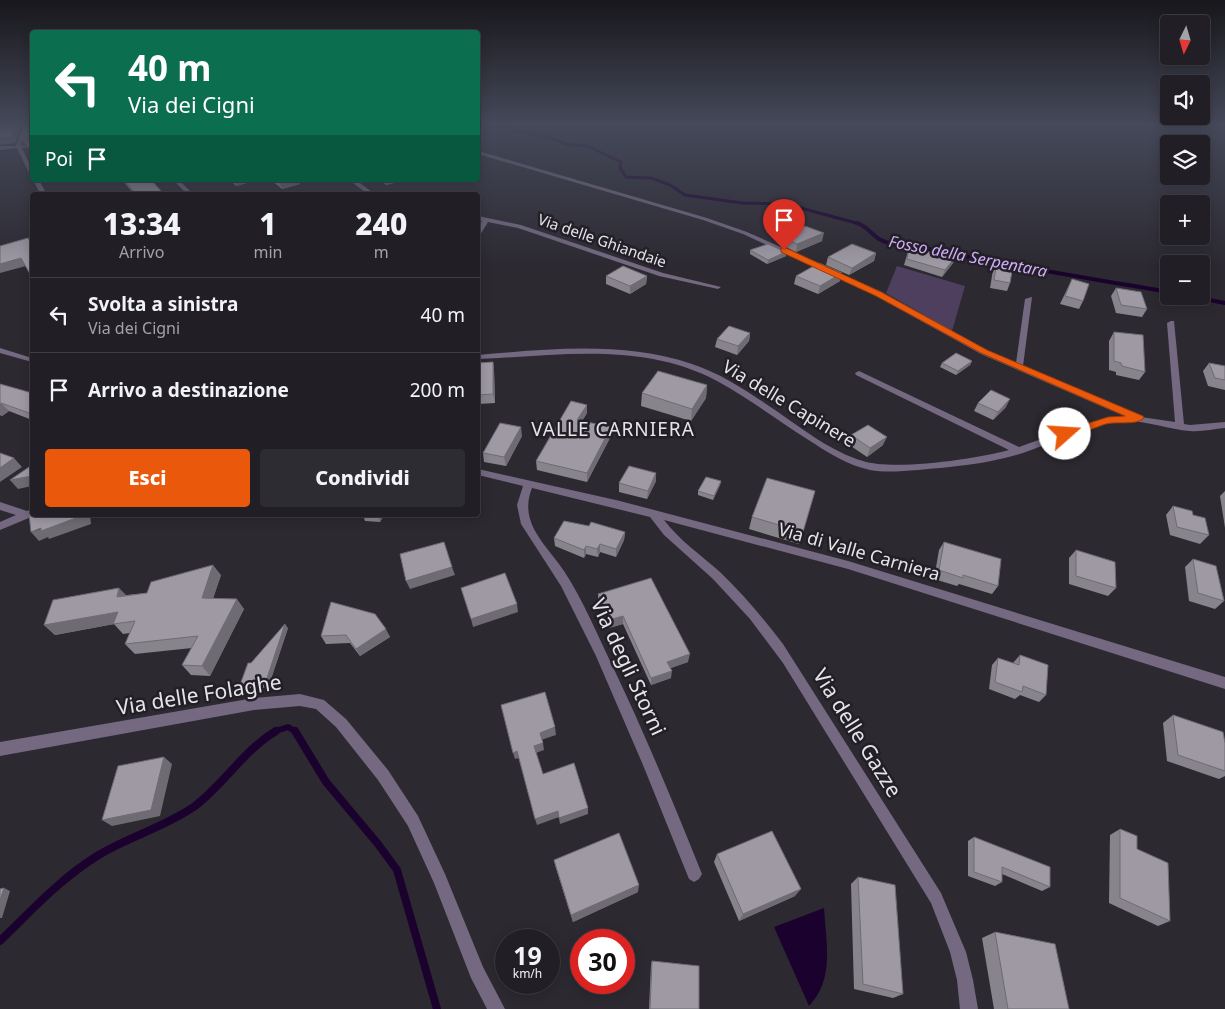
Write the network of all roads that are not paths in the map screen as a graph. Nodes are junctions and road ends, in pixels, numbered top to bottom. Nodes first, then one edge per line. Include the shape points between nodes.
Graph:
1 (540, 171) edge
2 (178, 182) edge
3 (355, 182) edge
4 (189, 192) edge
5 (370, 192) edge
6 (480, 218) edge
7 (486, 219) junction
8 (480, 230) edge
9 (718, 287) dead end
10 (1028, 299) dead end
11 (1171, 323) dead end
12 (0, 350) edge
13 (480, 358) edge
14 (30, 359) edge
15 (1019, 367) junction
16 (859, 373) dead end
17 (1139, 418) junction
18 (1225, 426) edge
19 (1180, 427) junction
20 (1018, 451) junction
21 (480, 472) edge
22 (529, 483) junction
23 (0, 506) edge
24 (30, 514) edge
25 (654, 514) junction
26 (0, 526) edge
27 (1225, 683) edge
28 (0, 749) edge
29 (694, 874) dead end
30 (496, 1009) edge
31 (969, 1009) edge

1 - 15 street via 745,233 871,290 967,343
2 - 4 street
3 - 5 street
6 - 7 street, Via delle Ghiandaie
7 - 8 street
7 - 9 street, Via delle Ghiandaie via 526,228 654,273
10 - 15 street
11 - 19 street
12 - 14 street
13 - 20 street, Via delle Capinere via 609,352 679,363 734,388 833,452 872,466 967,462
15 - 17 street
16 - 20 street
17 - 19 street
17 - 20 street, Via delle Capinere via 1100,422
18 - 19 street
21 - 22 street, Via di Valle Carniera
22 - 25 street, Via di Valle Carniera
22 - 29 street, Via degli Storni via 522,506 524,521 565,582 614,680
23 - 24 street
24 - 26 street
25 - 27 street, Via di Valle Carniera via 856,567
25 - 31 street, Via delle Gazze via 674,541 739,598 787,659 936,898 957,949
28 - 30 street, Via delle Folaghe via 254,704 300,700 319,704 333,715 383,775 413,821

